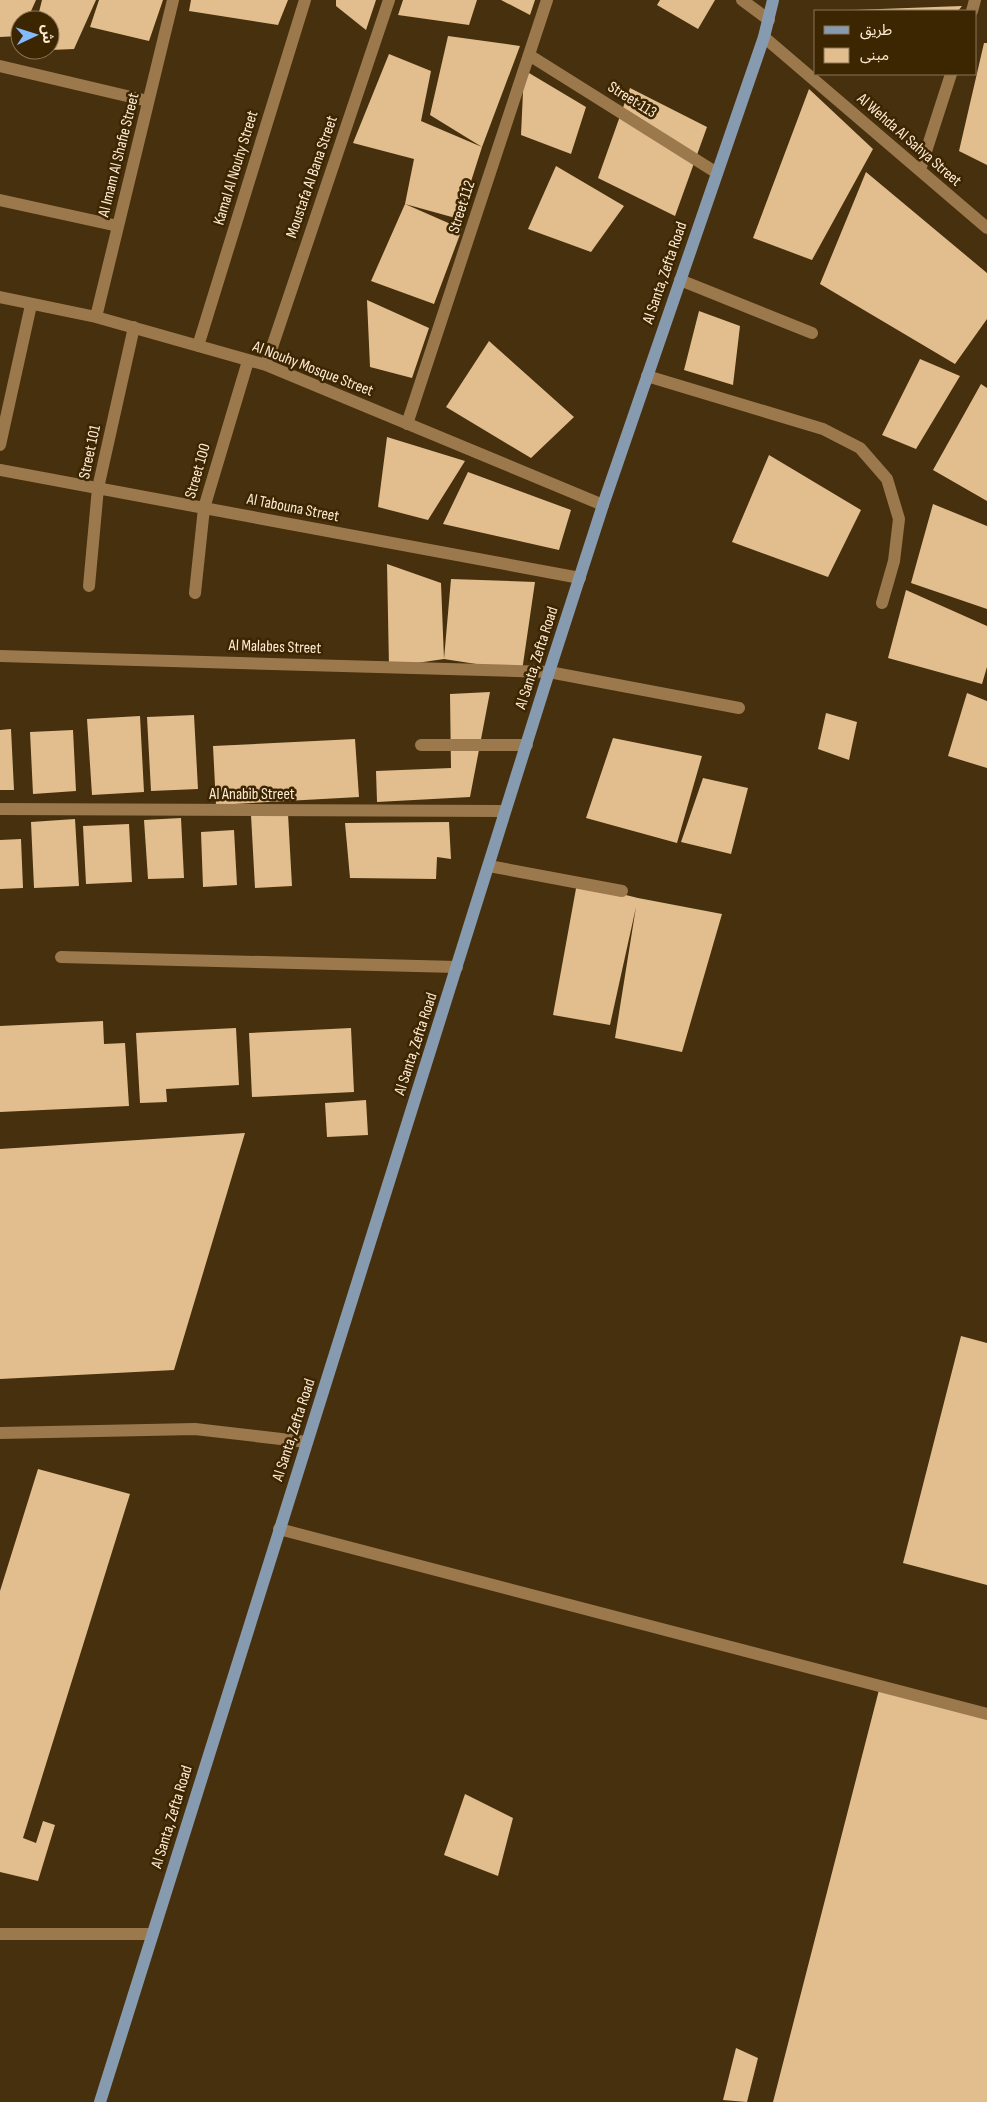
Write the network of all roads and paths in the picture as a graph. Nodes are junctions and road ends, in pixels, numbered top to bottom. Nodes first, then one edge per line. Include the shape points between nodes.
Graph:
1 (173, 0) edge
2 (305, 0) edge
3 (389, 0) edge
4 (547, 0) edge
5 (742, 0) edge
6 (773, 0) edge
7 (769, 20) junction
8 (764, 36) junction
9 (529, 55) junction
10 (0, 66) edge
11 (951, 75) edge
12 (148, 101) junction
13 (920, 170) junction
14 (717, 173) junction
15 (0, 200) edge
16 (118, 226) junction
17 (987, 228) edge
18 (680, 280) junction
19 (0, 297) edge
20 (31, 305) junction
21 (96, 317) junction
22 (134, 327) junction
23 (812, 333) dead end
24 (198, 346) junction
25 (248, 360) junction
26 (266, 365) junction
27 (647, 376) junction
28 (407, 424) junction
29 (0, 444) edge
30 (0, 470) edge
31 (98, 488) junction
32 (603, 505) junction
33 (204, 508) junction
34 (580, 578) junction
35 (89, 586) dead end
36 (195, 593) dead end
37 (882, 603) dead end
38 (0, 656) edge
39 (549, 672) junction
40 (740, 708) dead end
41 (421, 745) dead end
42 (527, 745) junction
43 (0, 809) edge
44 (504, 811) junction
45 (489, 866) junction
46 (622, 891) dead end
47 (61, 957) dead end
48 (457, 968) junction
49 (0, 1433) edge
50 (307, 1442) junction
51 (279, 1529) junction
52 (987, 1714) edge
53 (0, 1934) edge
54 (152, 1934) junction
55 (100, 2102) edge

1 - 12 street, Al Imam Al Shafie Street
2 - 24 street, Kamal Al Nouhy Street
3 - 26 street, Moustafa Al Bana Street
4 - 9 street, Street 112
5 - 7 street
6 - 7 main road, Al Santa, Zefta Road
7 - 8 main road, Al Santa, Zefta Road
8 - 13 street, Al Wehda Al Sahya Street
8 - 14 main road, Al Santa, Zefta Road
9 - 14 street, Street 113
9 - 28 street, Street 112
10 - 12 street
11 - 13 street
12 - 16 street, Al Imam Al Shafie Street
13 - 17 street, Al Wehda Al Sahya Street
14 - 18 main road, Al Santa, Zefta Road
15 - 16 street
16 - 21 street, Al Imam Al Shafie Street
18 - 23 street
18 - 27 main road, Al Santa, Zefta Road
19 - 20 street, Al Nouhy Mosque Street
20 - 21 street, Al Nouhy Mosque Street
20 - 29 street
21 - 22 street, Al Nouhy Mosque Street
22 - 24 street, Al Nouhy Mosque Street
22 - 31 street, Street 101
24 - 25 street, Al Nouhy Mosque Street
25 - 26 street, Al Nouhy Mosque Street
25 - 33 street, Street 100
26 - 28 street, Al Nouhy Mosque Street
27 - 32 main road, Al Santa, Zefta Road
27 - 37 street via 823,429 860,448 887,479 899,519 894,561
28 - 32 street, Al Nouhy Mosque Street
30 - 31 street, Al Tabouna Street
31 - 33 street, Al Tabouna Street
31 - 35 street, Street 101
32 - 34 main road, Al Santa, Zefta Road
33 - 34 street, Al Tabouna Street
33 - 36 street, Street 100
34 - 39 main road, Al Santa, Zefta Road
38 - 39 street, Al Malabes Street
39 - 40 street, Al Malabes Street
39 - 42 main road, Al Santa, Zefta Road
41 - 42 street
42 - 44 main road, Al Santa, Zefta Road
43 - 44 street, Al Anabib Street
44 - 45 main road, Al Santa, Zefta Road
45 - 46 street
45 - 48 main road, Al Santa, Zefta Road
47 - 48 street
48 - 50 main road, Al Santa, Zefta Road
49 - 50 street via 195,1429
50 - 51 main road, Al Santa, Zefta Road
51 - 52 street
51 - 54 main road, Al Santa, Zefta Road
53 - 54 street
54 - 55 main road, Al Santa, Zefta Road

